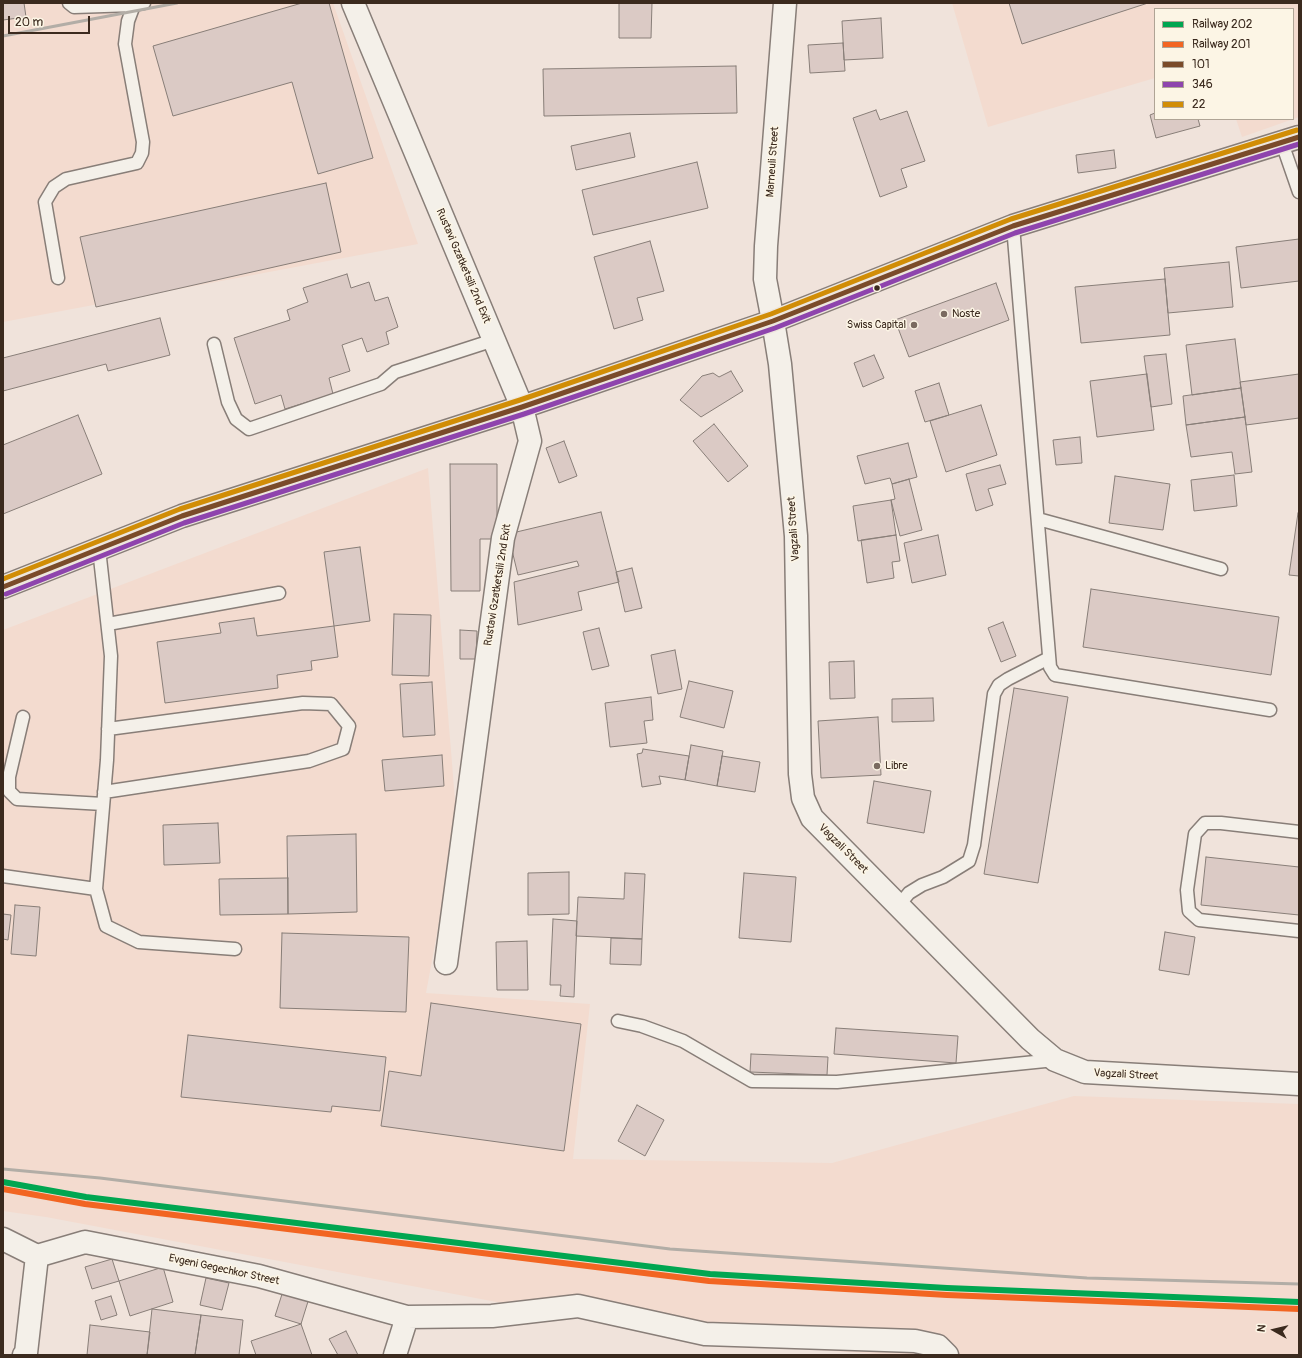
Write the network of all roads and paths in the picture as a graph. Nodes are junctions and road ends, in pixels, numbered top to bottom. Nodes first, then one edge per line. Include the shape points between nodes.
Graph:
1 (69, 3) edge
2 (353, 3) edge
3 (785, 3) edge
4 (139, 4) edge
5 (1290, 140) edge
6 (1299, 192) edge
7 (1013, 226) junction
8 (58, 278) dead end
9 (773, 321) junction
10 (494, 340) junction
11 (214, 344) dead end
12 (522, 407) junction
13 (1038, 519) junction
14 (99, 549) junction
15 (1221, 569) dead end
16 (3, 587) edge
17 (279, 593) dead end
18 (108, 624) junction
19 (1049, 658) junction
20 (1270, 710) dead end
21 (22, 717) dead end
22 (108, 728) junction
23 (104, 792) junction
24 (104, 804) junction
25 (1299, 832) edge
26 (3, 876) edge
27 (96, 889) junction
28 (899, 905) junction
29 (1299, 932) edge
30 (235, 950) dead end
31 (446, 963) dead end
32 (618, 1021) dead end
33 (1055, 1060) junction
34 (1299, 1084) edge
35 (3, 1239) edge
36 (37, 1256) junction
37 (407, 1317) junction
38 (24, 1355) edge
39 (395, 1355) edge
40 (947, 1355) edge

1 - 4 lane via 74,7
2 - 10 street, Rustavi Gzatketsili 2nd Exit
3 - 9 street, Marneuli Street via 766,246 765,279
4 - 8 lane via 128,21 125,44 143,142 142,153 137,163 66,179 54,186 45,202
5 - 6 lane
5 - 7 highway
7 - 9 highway
7 - 13 lane
9 - 12 highway
9 - 28 street, Vagzali Street via 780,364 796,536 800,774 803,798 812,818
10 - 11 lane via 395,372 381,384 249,429 236,419 228,402
10 - 12 street, Rustavi Gzatketsili 2nd Exit
12 - 14 highway via 182,516
12 - 31 street, Rustavi Gzatketsili 2nd Exit via 530,441 503,538
13 - 15 lane
13 - 19 lane
14 - 16 highway
14 - 18 lane
17 - 18 lane
18 - 22 lane via 112,656
19 - 20 lane via 1050,667 1055,675
19 - 28 lane via 1008,679 999,685 994,694 974,845 969,860 943,877 909,893
21 - 24 lane via 9,777 10,791 18,799
22 - 23 lane
22 - 23 lane via 303,702 331,704 349,726 343,749 309,761
23 - 24 lane
24 - 27 lane
25 - 29 lane via 1205,823 1195,834 1187,890 1189,911 1198,920
26 - 27 lane
27 - 30 lane via 106,926 139,942
28 - 33 street, Vagzali Street via 1030,1039
32 - 33 lane via 642,1026 683,1041 752,1081 837,1082
33 - 34 street, Vagzali Street via 1085,1072
35 - 36 street
36 - 37 street, Evgeni Gegechkor Street via 85,1242 259,1276
36 - 38 street
37 - 39 street
37 - 40 street, Evgeni Gegechkor Street via 492,1316 578,1306 705,1334 915,1340 938,1346

